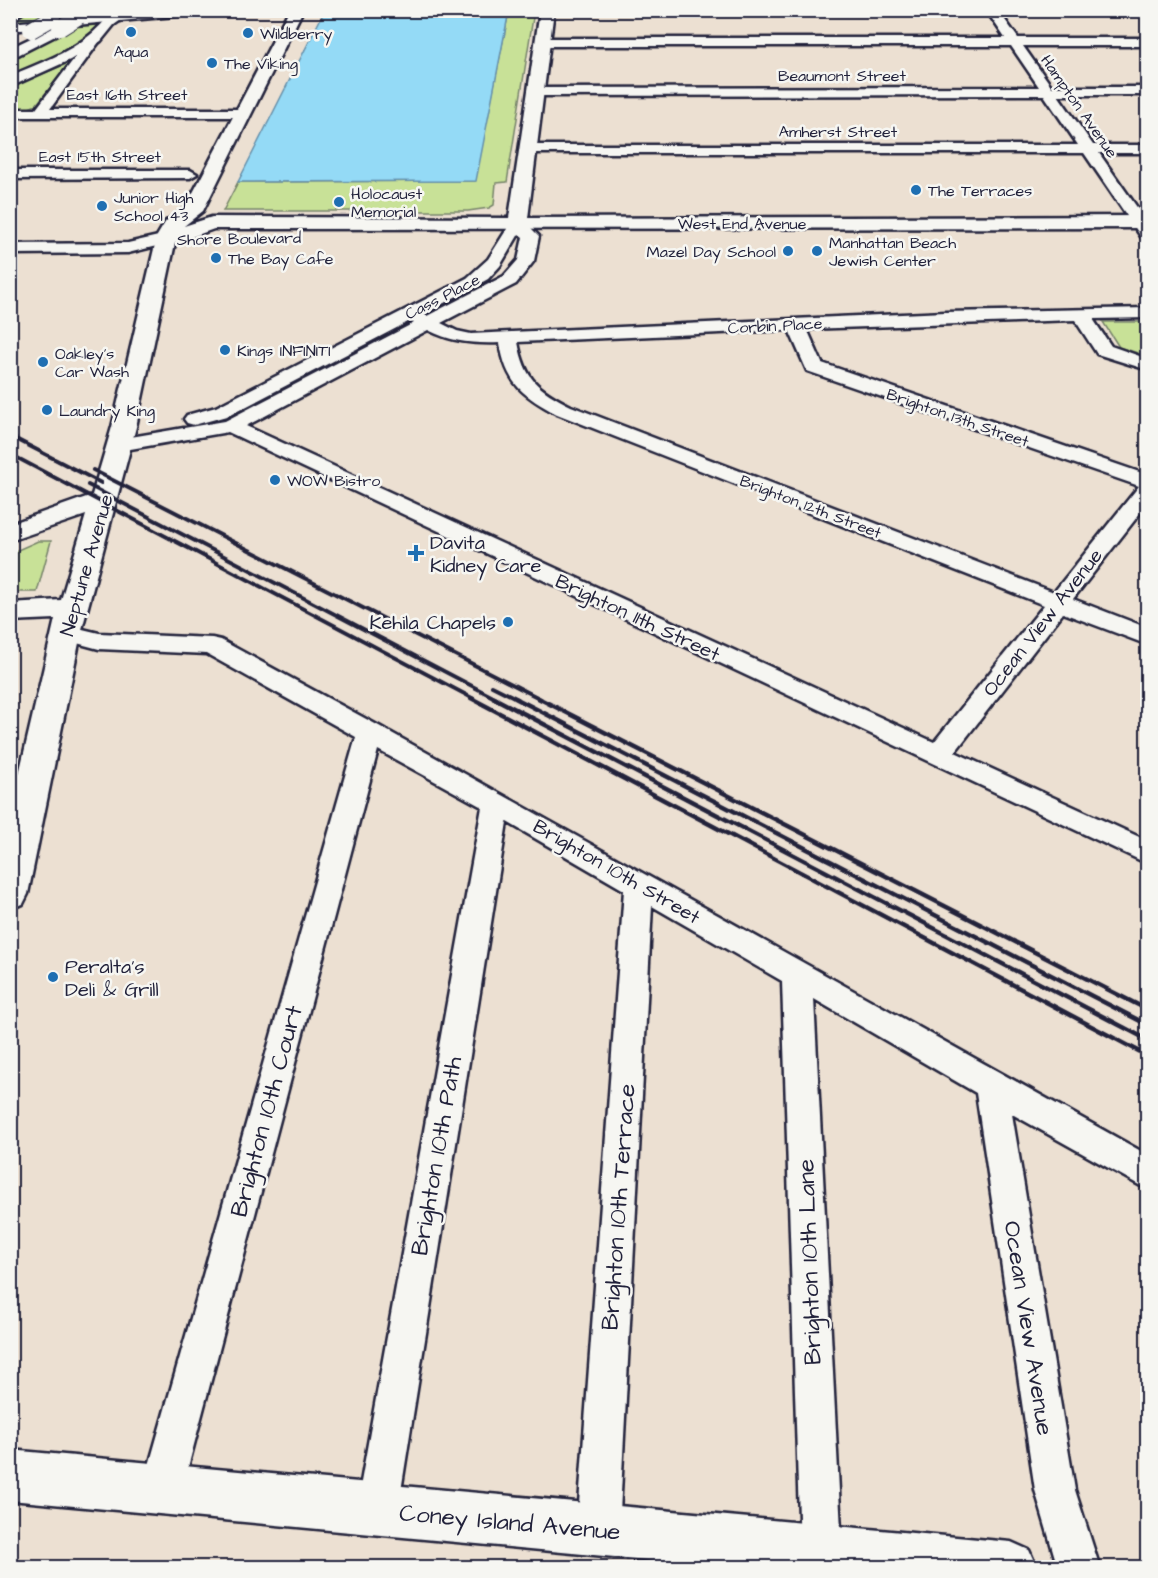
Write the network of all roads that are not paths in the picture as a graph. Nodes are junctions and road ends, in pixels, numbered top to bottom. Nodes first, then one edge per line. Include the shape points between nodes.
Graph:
1 (20, 10) edge
2 (197, 10) edge
3 (296, 10) edge
4 (547, 10) edge
5 (992, 10) edge
6 (83, 13) edge
7 (123, 14) edge
8 (10, 17) edge
9 (58, 19) edge
10 (10, 27) edge
11 (96, 38) junction
12 (10, 42) edge
13 (543, 42) junction
14 (1014, 42) junction
15 (1148, 42) edge
16 (10, 54) edge
17 (246, 73) dead end
18 (10, 82) edge
19 (1048, 91) junction
20 (1148, 91) edge
21 (537, 92) junction
22 (10, 112) edge
23 (41, 112) junction
24 (243, 113) junction
25 (221, 120) junction
26 (208, 144) dead end
27 (529, 149) junction
28 (1088, 149) junction
29 (1148, 149) edge
30 (190, 174) junction
31 (10, 175) edge
32 (518, 224) junction
33 (1145, 226) edge
34 (170, 232) junction
35 (10, 249) edge
36 (1148, 313) edge
37 (407, 314) junction
38 (1080, 314) junction
39 (427, 323) junction
40 (795, 323) junction
41 (508, 339) junction
42 (1148, 364) edge
43 (230, 426) junction
44 (122, 436) junction
45 (1148, 482) edge
46 (1148, 488) edge
47 (105, 499) junction
48 (11, 532) edge
49 (1058, 602) junction
50 (10, 612) edge
51 (69, 621) junction
52 (1148, 637) edge
53 (370, 732) junction
54 (938, 756) junction
55 (496, 803) junction
56 (1148, 853) edge
57 (639, 884) junction
58 (10, 894) edge
59 (797, 974) junction
60 (991, 1086) junction
61 (1148, 1174) edge
62 (10, 1475) edge
63 (162, 1490) junction
64 (377, 1510) junction
65 (598, 1531) junction
66 (821, 1550) junction
67 (1011, 1568) edge
68 (1079, 1568) edge

1 - 8 main road
2 - 7 street
3 - 24 main road
4 - 13 main road
5 - 14 street, Hampton Avenue
6 - 9 main road, bridge
7 - 10 street
7 - 11 main road via 109,22
9 - 12 main road, bridge
9 - 16 main road
11 - 18 main road
11 - 23 street
13 - 14 street
13 - 21 main road
14 - 15 street
14 - 19 street, Hampton Avenue
17 - 25 main road
19 - 20 street, Beaumont Street
19 - 21 street, Beaumont Street
19 - 28 street, Hampton Avenue
21 - 27 main road
22 - 23 street, East 16th Street
23 - 25 street, East 16th Street
24 - 25 street, East 16th Street
24 - 34 main road via 193,211
26 - 30 main road
27 - 28 street, Amherst Street
27 - 32 main road
28 - 29 street, Amherst Street
28 - 33 street, Hampton Avenue
30 - 31 street, East 15th Street
30 - 34 main road via 169,210
32 - 33 main road, West End Avenue
32 - 34 main road, Shore Boulevard via 476,236 206,237
32 - 37 street, Cass Place via 502,254 486,273
32 - 39 street, Cass Place via 531,236 526,261 510,280
34 - 35 street via 128,249
34 - 44 main road, Neptune Avenue via 161,254
36 - 38 street, Corbin Place
37 - 39 street, Corbin Place
37 - 44 street, Cass Place via 223,411
38 - 40 street, Corbin Place
38 - 42 street via 1104,350
39 - 41 street, Corbin Place via 471,339
39 - 43 street, Cass Place
40 - 41 street, Corbin Place
40 - 45 street, Brighton 13th Street via 814,367
41 - 49 street, Brighton 12th Street via 511,364 517,375 528,388 564,410
43 - 44 street
43 - 54 street, Brighton 11th Street
44 - 47 main road, Neptune Avenue
46 - 49 street, Ocean View Avenue
47 - 48 main road
47 - 51 main road, Neptune Avenue
49 - 52 street, Brighton 12th Street
49 - 54 street, Ocean View Avenue
50 - 51 main road
51 - 53 street, Brighton 10th Street via 99,641 212,646
51 - 58 main road, Neptune Avenue
53 - 55 street, Brighton 10th Street
53 - 63 street, Brighton 10th Court
54 - 56 street, Brighton 11th Street
55 - 57 street, Brighton 10th Street
55 - 64 street, Brighton 10th Path
57 - 59 street, Brighton 10th Street
57 - 65 street, Brighton 10th Terrace
59 - 60 street, Brighton 10th Street
59 - 66 street, Brighton 10th Lane
60 - 61 street, Brighton 10th Street
60 - 68 street, Ocean View Avenue via 1055,1490
62 - 63 main road, Coney Island Avenue
63 - 64 main road, Coney Island Avenue
64 - 65 main road, Coney Island Avenue
65 - 66 main road, Coney Island Avenue
66 - 67 main road, Coney Island Avenue

